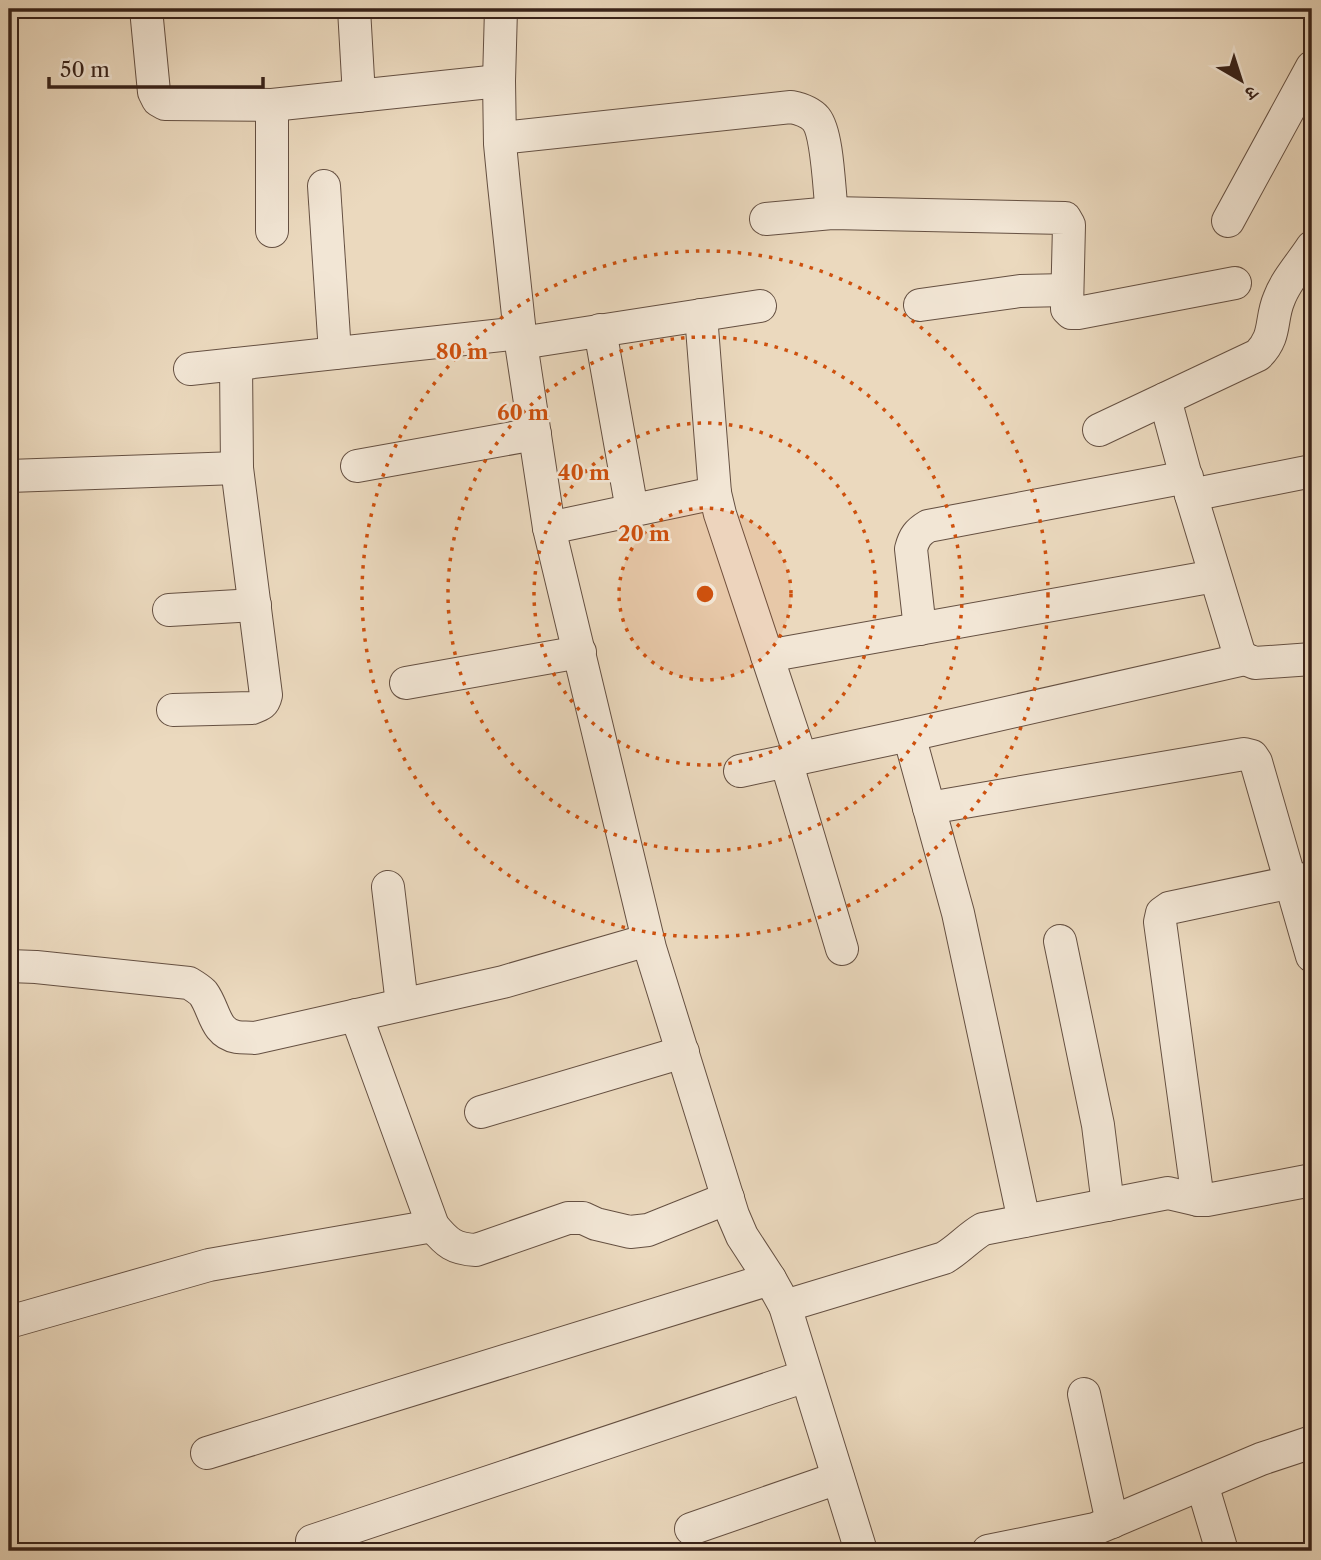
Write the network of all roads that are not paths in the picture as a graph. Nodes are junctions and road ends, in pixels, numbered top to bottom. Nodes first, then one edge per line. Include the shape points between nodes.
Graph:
1 (146, 9) edge
2 (354, 9) edge
3 (501, 9) edge
4 (1312, 68) edge
5 (499, 80) junction
6 (359, 96) junction
7 (272, 105) junction
8 (501, 138) junction
9 (324, 186) dead end
10 (832, 213) junction
11 (765, 219) dead end
12 (1228, 221) dead end
13 (272, 231) dead end
14 (1312, 247) edge
15 (1235, 283) dead end
16 (1067, 290) junction
17 (920, 305) dead end
18 (760, 306) dead end
19 (701, 315) junction
20 (600, 330) junction
21 (520, 338) junction
22 (335, 353) junction
23 (236, 364) junction
24 (190, 369) dead end
25 (1165, 399) junction
26 (1099, 430) dead end
27 (535, 434) junction
28 (357, 466) dead end
29 (237, 468) junction
30 (1312, 471) edge
31 (9, 476) edge
32 (1189, 486) junction
33 (715, 493) junction
34 (632, 510) junction
35 (549, 527) junction
36 (1215, 576) junction
37 (255, 606) junction
38 (169, 610) dead end
39 (920, 629) junction
40 (580, 652) junction
41 (767, 656) junction
42 (1245, 659) junction
43 (1312, 659) edge
44 (406, 683) dead end
45 (173, 710) dead end
46 (909, 735) junction
47 (794, 760) junction
48 (740, 771) dead end
49 (929, 808) junction
50 (1302, 880) edge
51 (388, 887) dead end
52 (648, 940) junction
53 (1060, 941) dead end
54 (842, 949) dead end
55 (1312, 956) edge
56 (9, 966) edge
57 (402, 1004) junction
58 (356, 1015) junction
59 (683, 1052) junction
60 (481, 1112) dead end
61 (1312, 1181) edge
62 (728, 1198) junction
63 (1198, 1200) junction
64 (1108, 1205) junction
65 (1024, 1222) junction
66 (433, 1226) junction
67 (777, 1293) junction
68 (9, 1322) edge
69 (806, 1376) junction
70 (1084, 1394) dead end
71 (1312, 1441) edge
72 (207, 1453) dead end
73 (838, 1478) junction
74 (1202, 1484) junction
75 (691, 1529) dead end
76 (1103, 1534) edge
77 (312, 1541) dead end
78 (861, 1551) edge
79 (990, 1551) edge
80 (1222, 1551) edge

1 - 7 street via 158,100 165,104
2 - 6 street
3 - 5 street
4 - 12 street
5 - 6 street
5 - 8 street
6 - 7 street
7 - 13 street
8 - 10 street via 792,107 816,120 823,135
8 - 21 street
9 - 22 street
10 - 11 street
10 - 16 street via 1065,218 1069,225
14 - 25 street via 1281,293 1267,347
15 - 16 street via 1078,313 1067,309
16 - 17 street via 1020,291
18 - 19 street
19 - 20 street
19 - 33 street
20 - 21 street
20 - 34 street
21 - 22 street
21 - 27 street
22 - 23 street
23 - 24 street
23 - 29 street
25 - 26 street
25 - 32 street
27 - 28 street
27 - 35 street
29 - 31 street
29 - 37 street
30 - 32 street
32 - 36 street
32 - 39 street via 928,526 913,539 911,549
33 - 34 street
33 - 41 street
34 - 35 street
35 - 40 street
36 - 39 street
36 - 42 street via 1235,642
37 - 38 street
37 - 45 street via 265,702 252,708
39 - 41 street
40 - 44 street
40 - 52 street
41 - 47 street
42 - 43 street via 1255,663
42 - 46 street
46 - 47 street
46 - 49 street
47 - 48 street
47 - 54 street
49 - 50 street via 1244,754 1256,762
49 - 65 street via 958,912
50 - 55 street
50 - 63 street via 1162,913
51 - 57 street
52 - 57 street via 503,982
52 - 59 street
53 - 64 street via 1098,1125
56 - 58 street via 189,983 205,995 222,1030 235,1037 255,1038
57 - 58 street
58 - 66 street
59 - 60 street
59 - 62 street
61 - 63 street
62 - 66 street via 648,1230 630,1232 568,1218 476,1250 460,1249 445,1241
62 - 67 street via 741,1237
63 - 64 street via 1168,1193
64 - 65 street
65 - 67 street via 983,1229 944,1258
66 - 68 street via 209,1265
67 - 69 street
67 - 72 street
69 - 73 street
69 - 77 street
70 - 76 street
71 - 74 street
73 - 75 street
73 - 78 street
74 - 76 street
74 - 80 street
76 - 79 street

